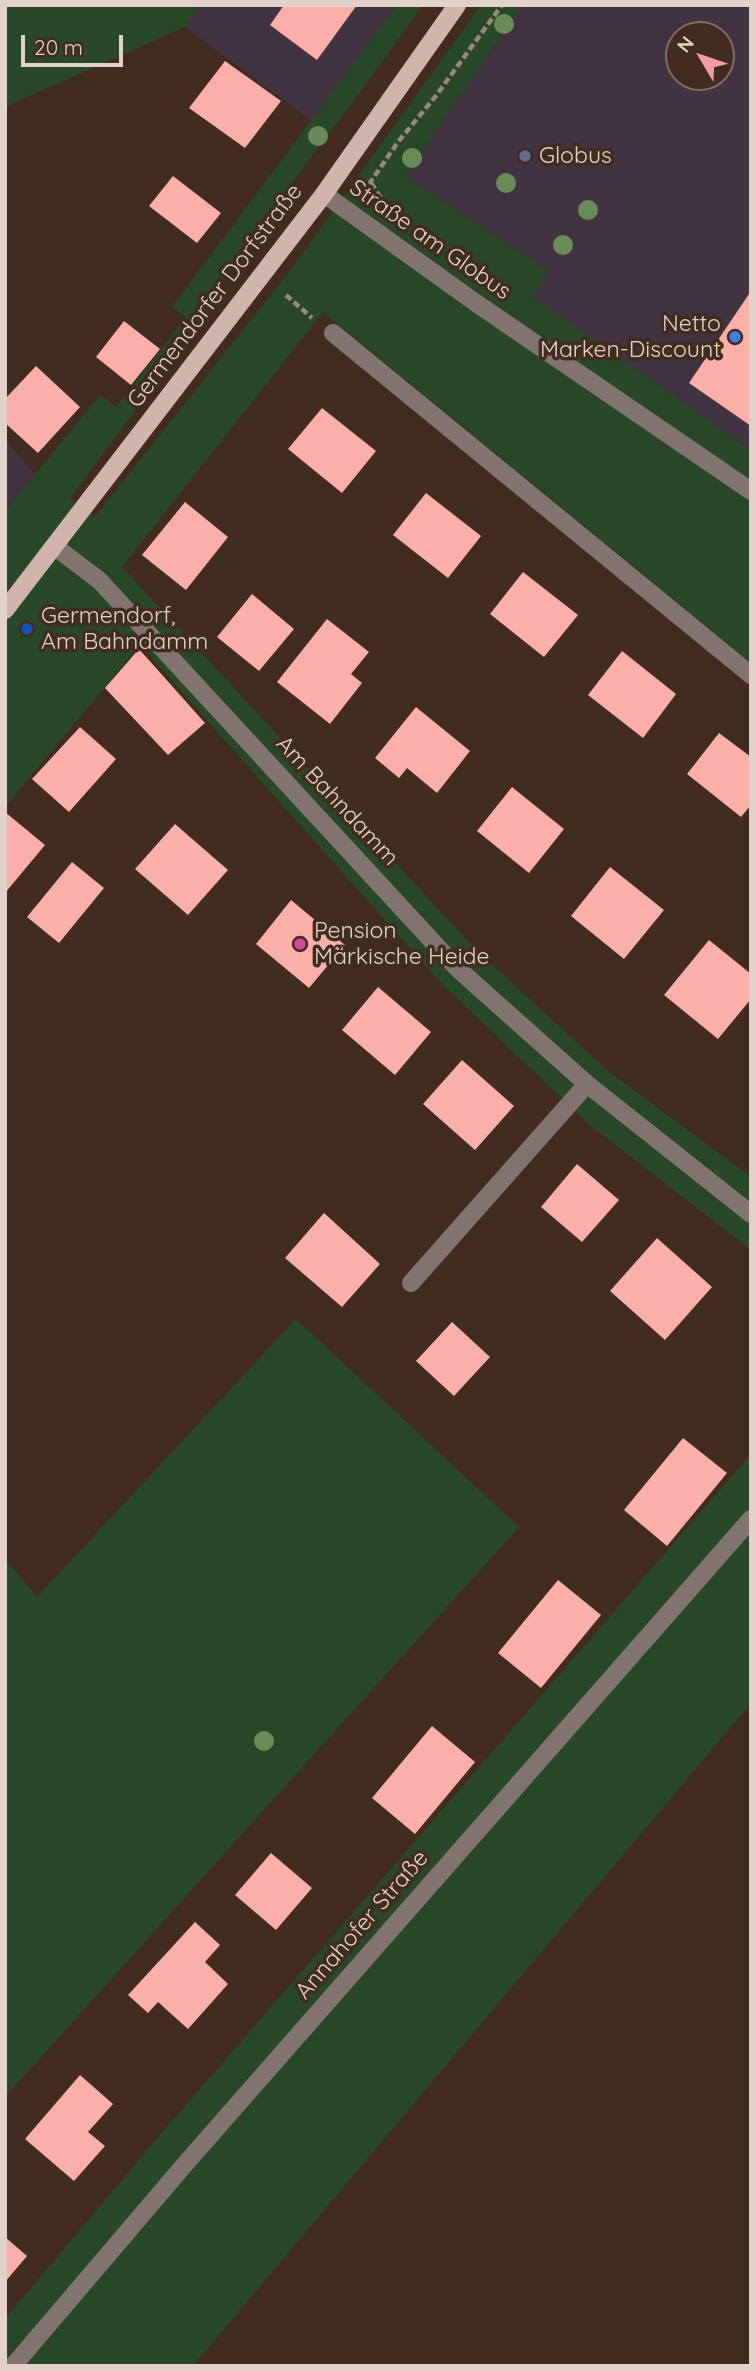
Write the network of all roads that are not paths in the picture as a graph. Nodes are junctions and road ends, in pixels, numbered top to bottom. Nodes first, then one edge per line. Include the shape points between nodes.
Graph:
1 (457, 5) edge
2 (324, 194) junction
3 (332, 333) road end
4 (751, 491) edge
5 (54, 547) junction
6 (5, 610) edge
7 (751, 675) edge
8 (587, 1084) junction
9 (751, 1214) edge
10 (411, 1283) dead end
11 (751, 1519) edge
12 (13, 2366) edge

1 - 2 main road, Germendorfer Dorfstraße
2 - 4 street, Straße am Globus
2 - 5 main road, Germendorfer Dorfstraße
3 - 7 street
5 - 6 main road, Germendorfer Dorfstraße
5 - 8 street, Am Bahndamm via 100,581 458,969
8 - 9 street, Am Bahndamm
8 - 10 street
11 - 12 street, Annahofer Straße via 186,2162

